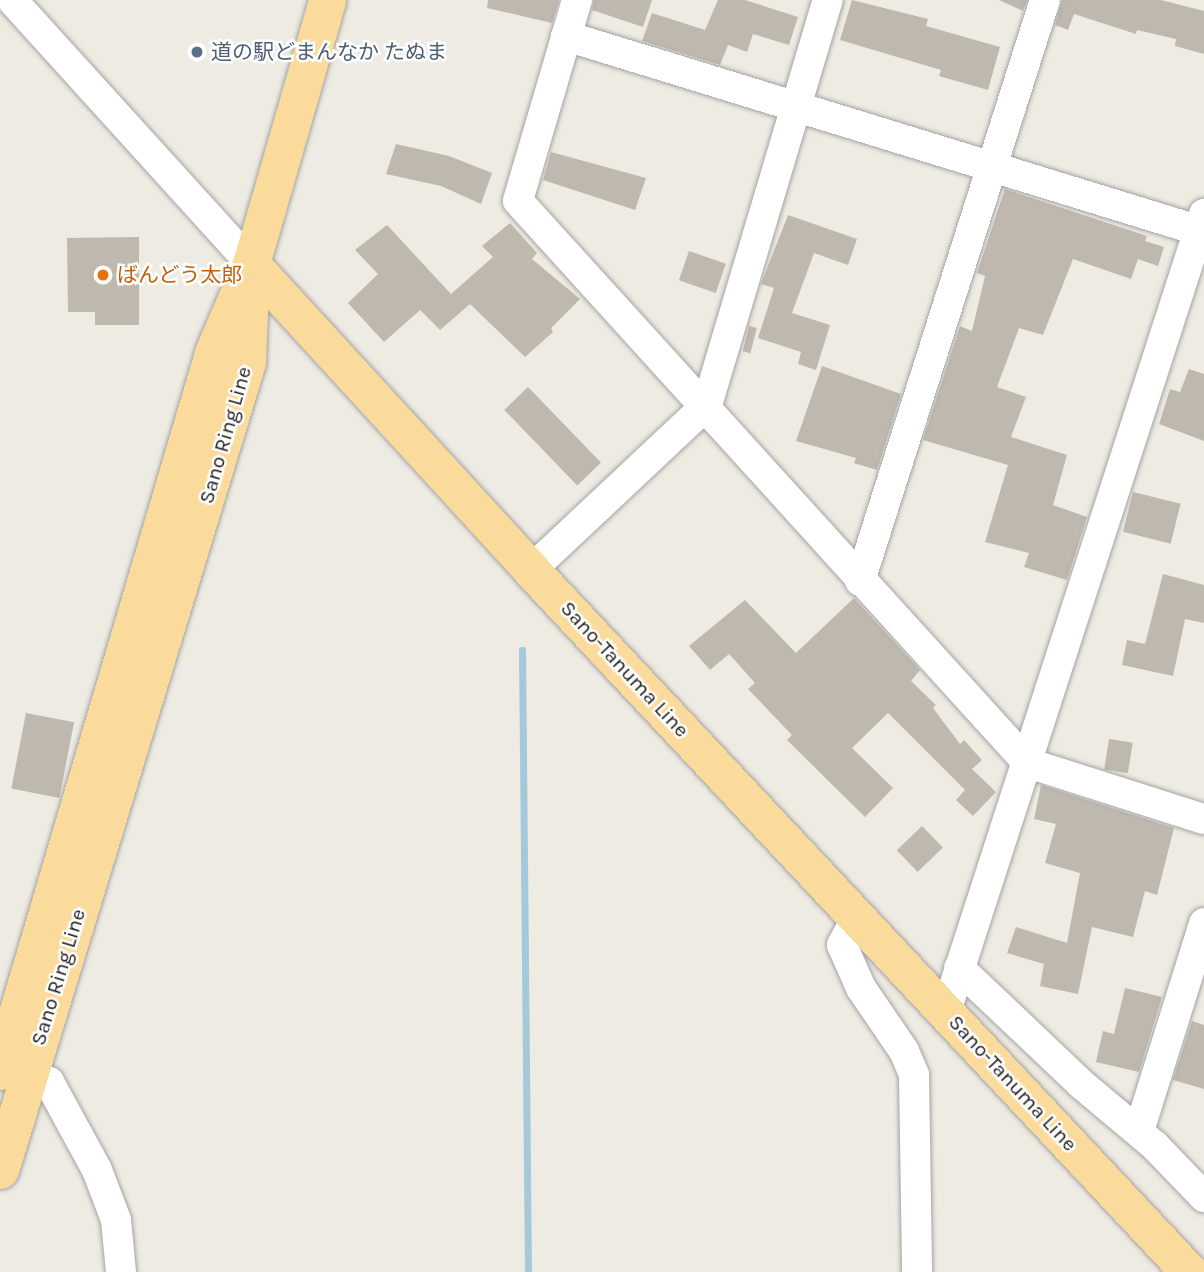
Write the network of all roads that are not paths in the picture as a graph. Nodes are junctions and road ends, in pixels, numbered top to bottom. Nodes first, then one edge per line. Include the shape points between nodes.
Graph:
1 (12, 0) edge
2 (327, 0) edge
3 (577, 0) edge
4 (828, 0) edge
5 (1045, 0) edge
6 (566, 36) junction
7 (795, 104) junction
8 (989, 165) junction
9 (1202, 225) edge
10 (251, 264) junction
11 (707, 405) junction
12 (531, 570) junction
13 (860, 581) junction
14 (1025, 761) junction
15 (1204, 819) edge
16 (858, 915) junction
17 (1204, 923) edge
18 (959, 968) junction
19 (946, 1011) junction
20 (10, 1072) edge
21 (1139, 1131) junction
22 (0, 1170) edge
23 (1204, 1197) edge
24 (121, 1272) edge
25 (917, 1272) edge
26 (1189, 1272) edge

1 - 10 street
2 - 10 main road
3 - 6 street
4 - 7 street
5 - 8 street
6 - 7 street
6 - 11 street via 518,201
7 - 8 street
7 - 11 street
8 - 9 street
8 - 13 street
9 - 14 street
10 - 12 main road, Sano-Tanuma Line
10 - 20 main road, Sano Ring Line via 247,362
11 - 12 street
11 - 13 street
12 - 16 main road, Sano-Tanuma Line
13 - 14 street
14 - 15 street
14 - 18 street
16 - 19 main road, Sano-Tanuma Line
16 - 25 street via 842,945 861,988 904,1051 914,1075
17 - 21 street
18 - 19 street
18 - 21 street via 1080,1083
19 - 26 main road, Sano-Tanuma Line
20 - 22 main road, Sano Ring Line
20 - 24 street via 50,1082 97,1170 116,1220
21 - 23 street

